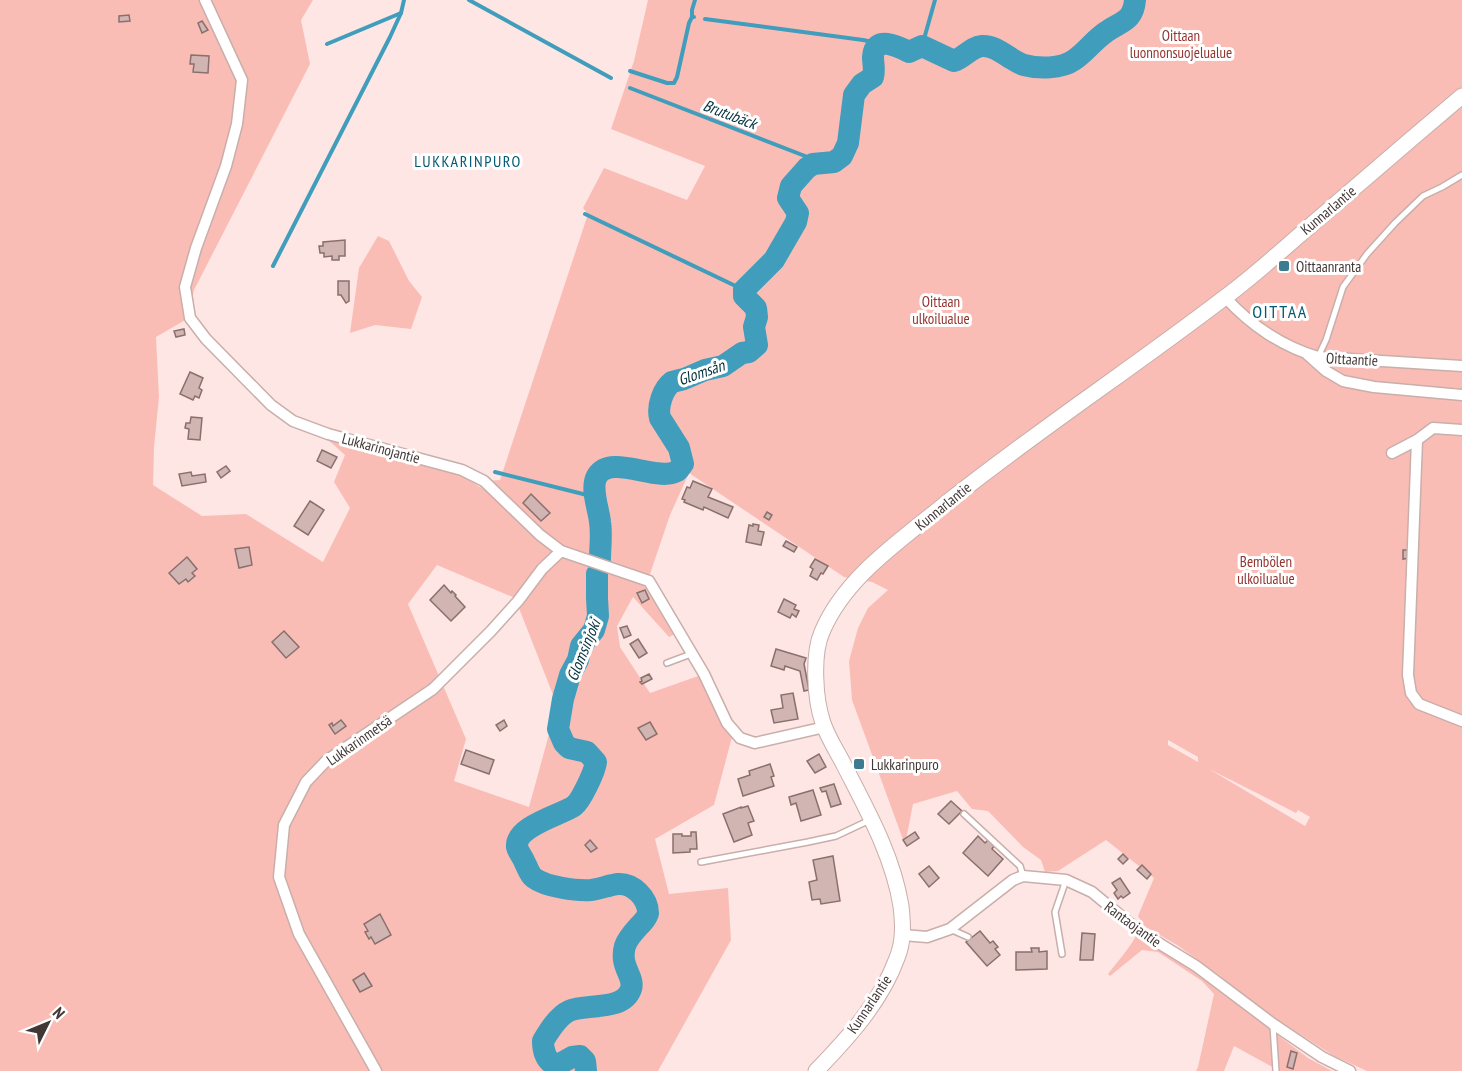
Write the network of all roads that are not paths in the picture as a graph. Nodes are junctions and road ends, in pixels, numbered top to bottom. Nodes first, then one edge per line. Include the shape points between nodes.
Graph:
1 (205, 0) edge
2 (1462, 96) edge
3 (1462, 175) edge
4 (1225, 297) junction
5 (1305, 353) junction
6 (1318, 357) junction
7 (1462, 366) edge
8 (1462, 395) edge
9 (1462, 430) edge
10 (1417, 440) junction
11 (1392, 453) dead end
12 (561, 551) junction
13 (693, 654) junction
14 (667, 663) dead end
15 (1462, 721) edge
16 (825, 727) junction
17 (964, 814) dead end
18 (872, 820) junction
19 (701, 862) dead end
20 (1023, 876) junction
21 (1066, 880) junction
22 (950, 929) junction
23 (903, 935) junction
24 (968, 937) dead end
25 (1062, 954) dead end
26 (1273, 1024) junction
27 (1322, 1056) junction
28 (376, 1071) edge
29 (816, 1071) edge
30 (1276, 1071) edge
31 (1324, 1071) edge
32 (1350, 1071) edge

1 - 12 street, Lukkarinojantie via 242,80 237,124 226,166 185,286 190,318 271,405 293,421 462,470 483,481
2 - 4 main road, Kunnarlantie
3 - 6 lane via 1423,196 1366,254 1343,287
4 - 5 street, Oittaantie via 1260,329
4 - 16 main road, Kunnarlantie via 978,477 852,584 820,636 816,663
5 - 6 street, Oittaantie
5 - 8 street via 1342,381
6 - 7 street, Oittaantie
9 - 10 street via 1433,428
10 - 11 street
10 - 15 street via 1408,675 1411,693 1419,704
12 - 13 street, Lukkarinojantie via 649,581
12 - 28 street, Lukkarinmetsä via 491,631 432,689 326,761 306,782 284,825 279,877 299,934
13 - 14 lane
13 - 16 street, Lukkarinojantie via 727,723 740,738 755,743
16 - 18 main road, Kunnarlantie
17 - 20 lane via 1020,866
18 - 19 lane via 836,836
18 - 23 main road, Kunnarlantie via 898,887
20 - 21 street, Rantaojantie
20 - 22 street
21 - 25 lane via 1055,912
21 - 26 street, Rantaojantie via 1092,892 1139,931 1196,966
22 - 23 street via 927,937
22 - 24 lane
23 - 29 main road, Kunnarlantie via 898,957 882,990 858,1025
26 - 27 street, Rantaojantie
26 - 30 lane
27 - 31 street
27 - 32 street, Rantaojantie

